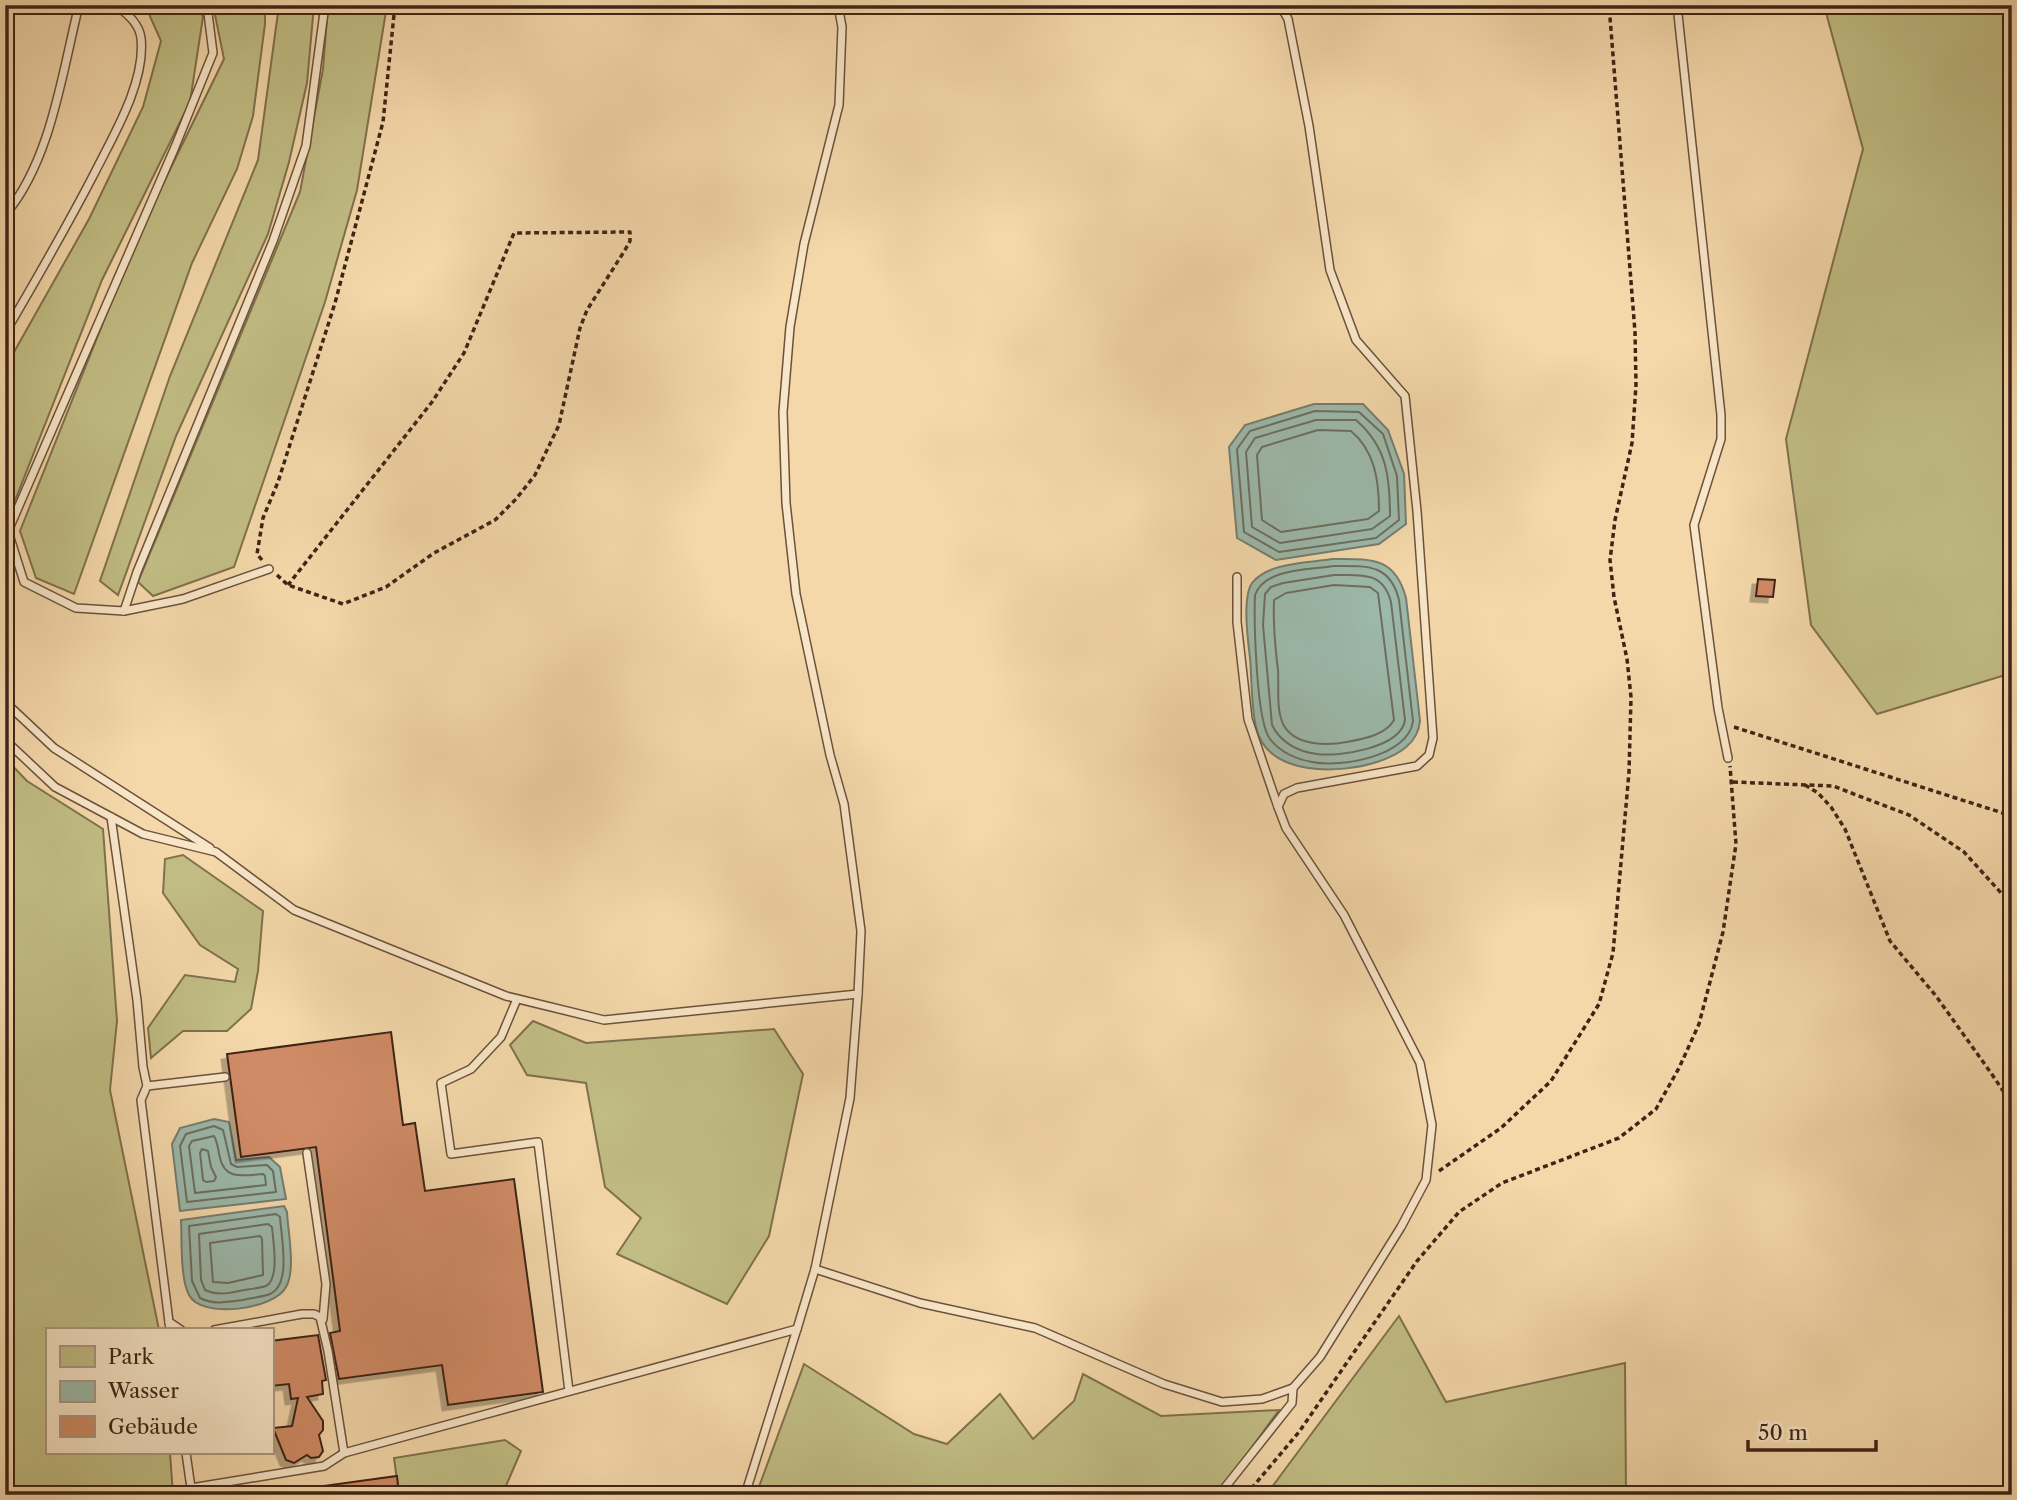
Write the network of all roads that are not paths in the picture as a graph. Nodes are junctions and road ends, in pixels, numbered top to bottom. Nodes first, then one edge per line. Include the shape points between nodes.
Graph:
1 (79, 5) edge
2 (116, 5) edge
3 (207, 5) edge
4 (325, 5) edge
5 (838, 5) edge
6 (1280, 5) edge
7 (1677, 5) edge
8 (5, 215) edge
9 (5, 333) edge
10 (5, 522) edge
11 (8, 532) junction
12 (269, 569) road end
13 (1237, 577) dead end
14 (124, 611) junction
15 (5, 702) edge
16 (5, 740) edge
17 (1728, 758) road end
18 (1278, 807) junction
19 (111, 817) junction
20 (216, 852) junction
21 (858, 994) junction
22 (517, 999) junction
23 (225, 1077) dead end
24 (148, 1086) junction
25 (307, 1153) dead end
26 (815, 1269) junction
27 (323, 1320) junction
28 (170, 1326) edge
29 (225, 1328) edge
30 (797, 1329) junction
31 (1293, 1388) junction
32 (569, 1391) junction
33 (344, 1453) junction
34 (187, 1454) edge
35 (746, 1495) edge
36 (1219, 1495) edge

1 - 8 lane via 42,153
2 - 9 lane via 132,17 141,37 140,68 120,124
3 - 11 lane via 213,53
4 - 14 lane via 306,146 273,241
5 - 21 lane via 842,27 839,105 804,244 790,327 783,412 796,594 844,804 861,932
6 - 18 lane via 1289,19 1330,270 1356,340 1405,396 1433,738 1429,755 1416,766 1297,788 1284,794
7 - 17 lane via 1721,415 1721,439 1694,525
10 - 11 lane
11 - 14 lane via 24,582 76,608
12 - 14 lane via 183,599
13 - 18 lane via 1248,719
15 - 20 lane via 54,748
16 - 19 lane via 55,787
18 - 31 lane via 1286,828 1344,915 1420,1063 1432,1125 1426,1180 1320,1357
19 - 20 lane via 143,834
19 - 24 lane
20 - 22 lane via 295,910
21 - 22 lane via 604,1020
21 - 26 lane via 850,1098
22 - 32 lane via 501,1037 471,1069 442,1083 446,1119 451,1154 538,1142
23 - 24 lane
24 - 28 lane via 141,1100
25 - 27 lane via 326,1284
26 - 30 lane
26 - 31 lane via 920,1303 1035,1328 1164,1384 1222,1402 1262,1399
27 - 29 lane via 302,1314
27 - 33 lane
30 - 32 lane
30 - 35 lane
31 - 36 lane via 1292,1403
32 - 33 lane
33 - 34 lane via 324,1466 191,1488

